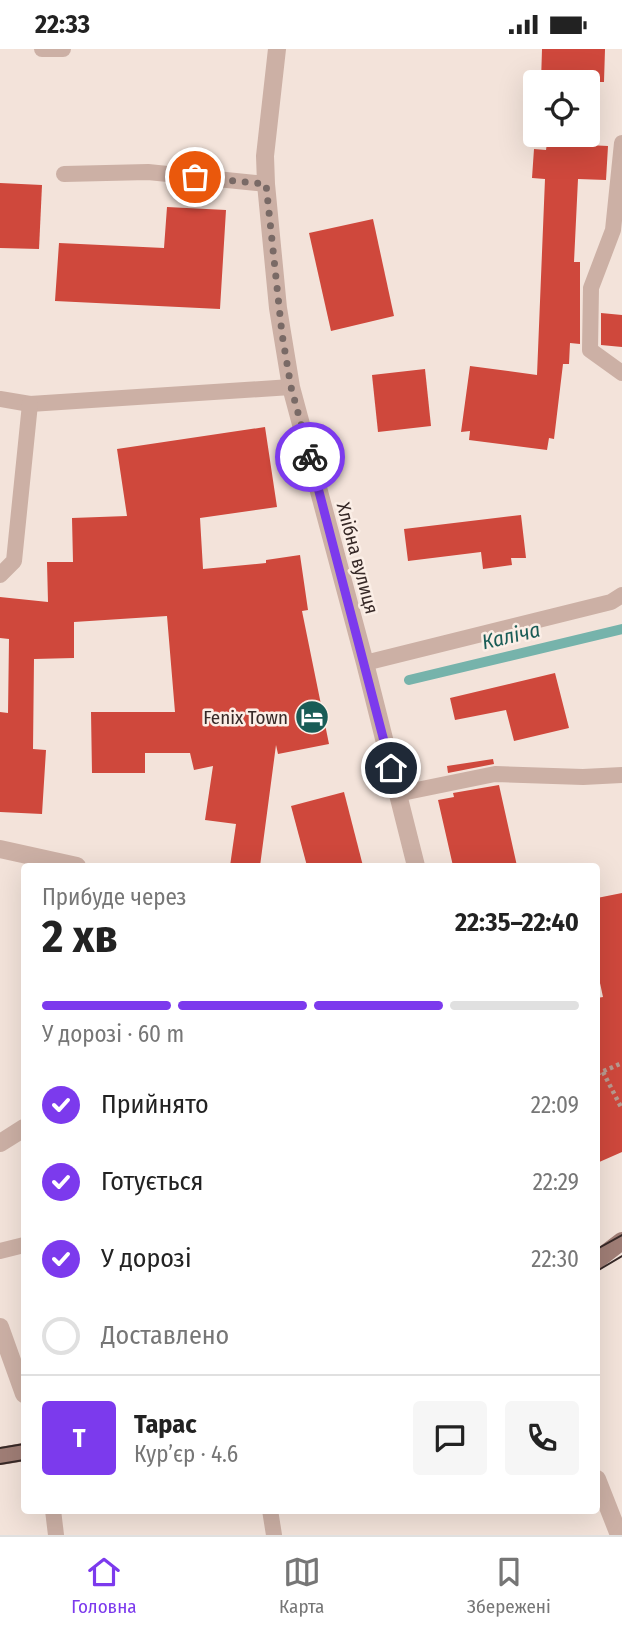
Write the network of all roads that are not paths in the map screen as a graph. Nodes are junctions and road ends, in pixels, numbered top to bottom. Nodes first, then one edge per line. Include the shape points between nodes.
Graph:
1 (41, 49) edge
2 (62, 49) edge
3 (277, 49) edge
4 (622, 143) edge
5 (64, 174) dead end
6 (266, 184) junction
7 (622, 373) edge
8 (291, 387) junction
9 (0, 399) edge
10 (30, 404) junction
11 (0, 575) edge
12 (622, 595) edge
13 (365, 663) junction
14 (622, 775) edge
15 (397, 794) junction
16 (0, 849) edge
17 (63, 863) edge
18 (415, 863) edge
19 (21, 1130) edge
20 (0, 1143) edge
21 (21, 1246) edge
22 (0, 1251) edge
23 (0, 1327) edge
24 (21, 1386) edge
25 (21, 1453) edge
26 (0, 1457) edge
27 (600, 1487) edge
28 (53, 1514) edge
29 (271, 1514) edge
30 (56, 1535) edge
31 (274, 1535) edge
32 (619, 1535) edge

1 - 2 lane
3 - 6 street, Хлібна вулиця
4 - 7 lane via 613,230 591,288 590,350
5 - 6 lane via 148,172
6 - 8 street, Хлібна вулиця
8 - 10 lane
8 - 13 street, Хлібна вулиця
9 - 10 lane
10 - 11 lane via 14,561
12 - 13 lane via 611,602
13 - 15 street, Хлібна вулиця
14 - 15 lane via 495,774
15 - 18 street, Хлібна вулиця
16 - 17 street
19 - 20 street
21 - 22 lane
23 - 24 street
25 - 26 main road
27 - 32 street
28 - 30 lane
29 - 31 lane

